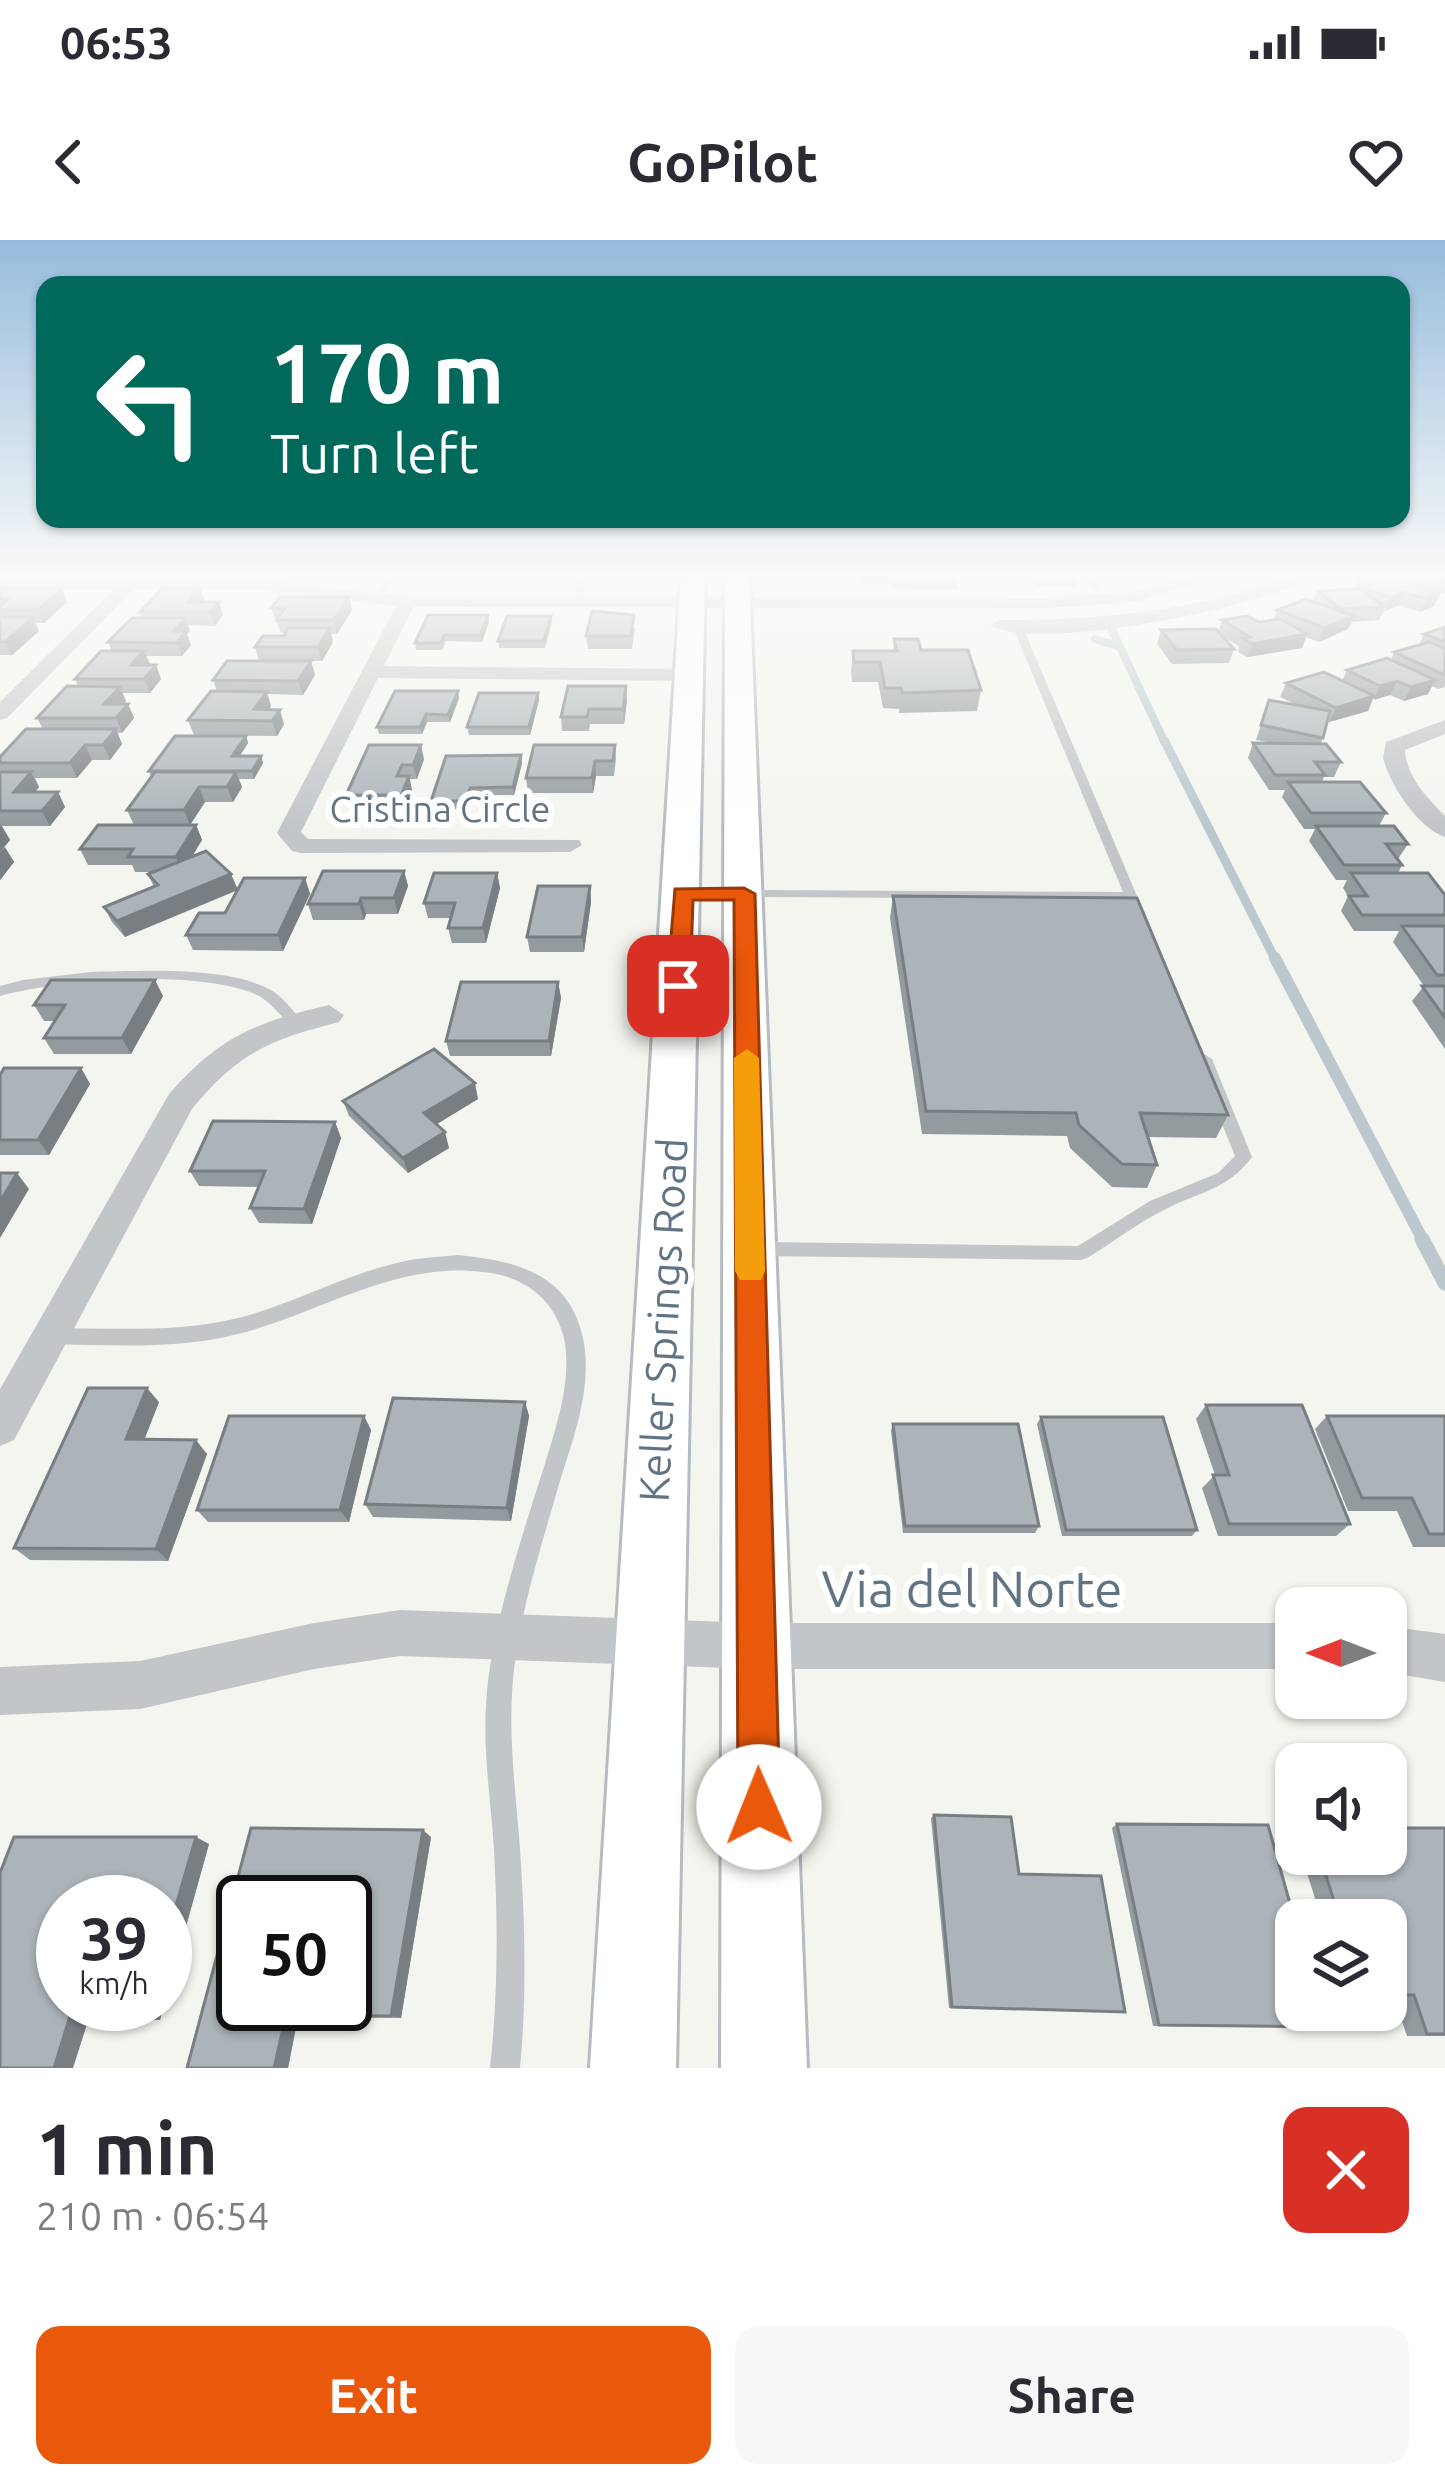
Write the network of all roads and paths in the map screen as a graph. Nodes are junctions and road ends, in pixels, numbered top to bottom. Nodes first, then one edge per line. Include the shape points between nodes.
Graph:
1 (55, 658) edge
2 (376, 658) edge
3 (699, 658) edge
4 (731, 658) edge
5 (1031, 658) edge
6 (368, 673) junction
7 (691, 675) junction
8 (0, 714) edge
9 (1445, 726) edge
10 (1445, 830) edge
11 (570, 845) dead end
12 (683, 893) junction
13 (744, 894) junction
14 (1131, 896) junction
15 (1140, 917) edge
16 (0, 991) edge
17 (329, 1015) dead end
18 (295, 1022) junction
19 (1196, 1040) edge
20 (750, 1249) junction
21 (48, 1336) junction
22 (0, 1427) edge
23 (506, 1636) junction
24 (648, 1640) junction
25 (757, 1646) junction
26 (1275, 1646) edge
27 (1407, 1652) edge
28 (1445, 1658) edge
29 (0, 1691) edge
30 (505, 2068) edge
31 (633, 2068) edge
32 (764, 2068) edge

1 - 8 street
2 - 6 street, Cristina Circle
3 - 7 main road, Keller Springs Road
4 - 13 main road, Keller Springs Road
5 - 14 lane
6 - 7 street
6 - 11 street, Cristina Circle via 292,819 289,833 301,846
7 - 12 main road, Keller Springs Road
9 - 10 street via 1394,747 1392,757
12 - 13 main road
12 - 24 main road, Keller Springs Road
13 - 14 lane
13 - 20 main road, Keller Springs Road
14 - 15 lane
16 - 18 lane via 54,980 205,976 266,993
17 - 18 street
18 - 21 street via 263,1030 217,1058 180,1102
19 - 20 lane via 1244,1157 1224,1178 1156,1206 1082,1253
20 - 25 main road, Keller Springs Road
21 - 22 street
21 - 23 lane via 239,1326 354,1280 416,1265 492,1266 545,1284 565,1314 573,1377
23 - 24 street, Via del Norte
23 - 29 street, Via del Norte via 400,1633 140,1685
23 - 30 lane via 497,1708 511,1902
24 - 25 street, Via del Norte
24 - 31 main road, Keller Springs Road
25 - 26 street, Via del Norte
25 - 32 main road, Keller Springs Road
27 - 28 street

